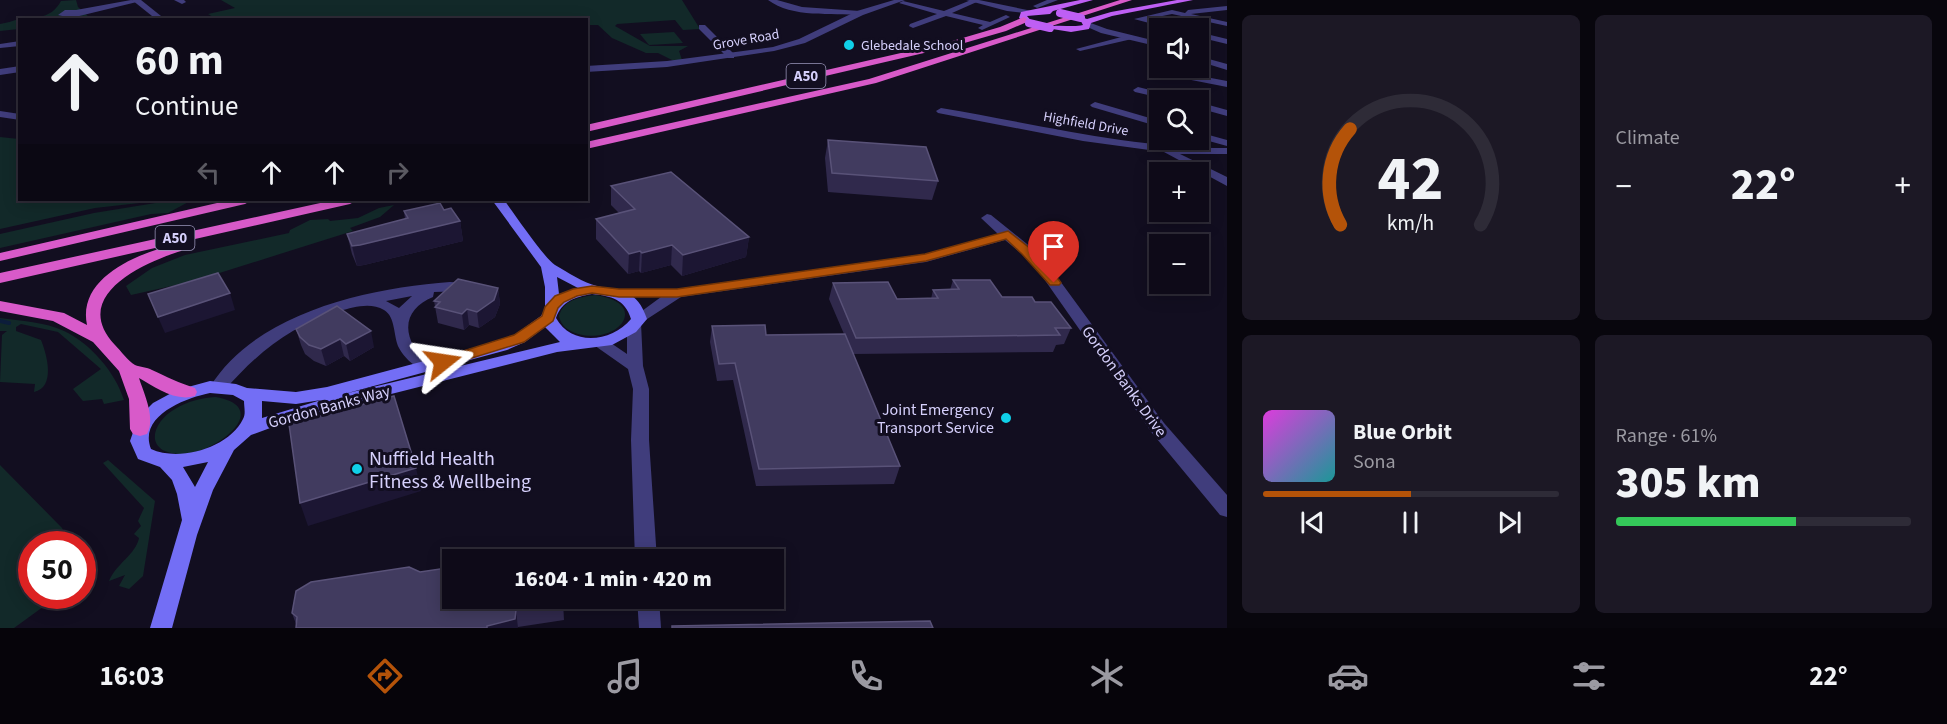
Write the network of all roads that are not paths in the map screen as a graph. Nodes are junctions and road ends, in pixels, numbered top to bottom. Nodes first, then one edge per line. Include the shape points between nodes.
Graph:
1 (139, 0) edge
2 (772, 0) edge
3 (1051, 0) edge
4 (1089, 0) edge
5 (1111, 0) edge
6 (1128, 0) edge
7 (1189, 0) edge
8 (899, 1) edge
9 (973, 1) edge
10 (1227, 8) edge
11 (1037, 10) junction
12 (79, 12) dead end
13 (860, 13) junction
14 (945, 13) junction
15 (1007, 13) junction
16 (1178, 13) junction
17 (161, 18) edge
18 (1025, 20) junction
19 (1085, 21) junction
20 (1149, 22) edge
21 (990, 24) junction
22 (1227, 24) edge
23 (913, 26) dead end
24 (702, 27) dead end
25 (979, 29) dead end
26 (1071, 30) junction
27 (1109, 32) junction
28 (1129, 37) junction
29 (1209, 37) edge
30 (1149, 42) edge
31 (1227, 42) edge
32 (18, 43) edge
33 (0, 46) edge
34 (962, 48) junction
35 (1080, 49) dead end
36 (731, 56) junction
37 (1209, 61) edge
38 (1227, 67) edge
39 (18, 69) edge
40 (588, 69) edge
41 (0, 72) edge
42 (1192, 78) edge
43 (872, 81) junction
44 (1227, 84) edge
45 (1138, 90) dead end
46 (1149, 93) edge
47 (719, 98) junction
48 (1095, 105) dead end
49 (1209, 108) edge
50 (941, 111) dead end
51 (1227, 113) edge
52 (0, 114) edge
53 (18, 117) edge
54 (1149, 121) edge
55 (588, 129) edge
56 (1209, 138) edge
57 (588, 139) edge
58 (1227, 143) edge
59 (588, 146) edge
60 (1167, 151) junction
61 (1227, 151) edge
62 (1227, 182) edge
63 (241, 201) edge
64 (303, 201) edge
65 (347, 201) edge
66 (348, 201) edge
67 (499, 201) edge
68 (987, 218) dead end
69 (1008, 235) junction
70 (0, 257) edge
71 (0, 267) edge
72 (548, 267) junction
73 (0, 278) edge
74 (438, 289) junction
75 (592, 290) junction
76 (482, 292) edge
77 (619, 293) junction
78 (677, 293) junction
79 (353, 303) junction
80 (0, 306) edge
81 (550, 313) junction
82 (401, 322) junction
83 (637, 322) junction
84 (99, 338) junction
85 (595, 343) junction
86 (635, 366) junction
87 (427, 367) junction
88 (128, 369) junction
89 (218, 387) junction
90 (188, 392) junction
91 (248, 394) junction
92 (140, 429) junction
93 (244, 431) junction
94 (226, 448) junction
95 (166, 462) junction
96 (1227, 509) edge
97 (191, 521) junction
98 (645, 549) edge
99 (649, 609) edge
100 (160, 628) edge
101 (650, 628) edge

1 - 12 street
1 - 17 street
2 - 13 street via 803,9 835,5
3 - 11 street
4 - 11 main road, A50
5 - 34 highway, A50
6 - 43 highway, A50
7 - 19 main road, A50
8 - 13 street, Grove Road
8 - 14 street
9 - 14 street
9 - 15 street
10 - 16 street
11 - 15 street
11 - 18 main road, A50
11 - 19 main road, A50, bridge
13 - 36 street, Grove Road via 802,42
14 - 21 street
14 - 23 street
15 - 18 street
15 - 21 street
16 - 20 street via 1138,20
16 - 22 street
18 - 26 main road, bridge
18 - 47 highway, A50 via 951,44
19 - 26 main road, A50 via 1086,27
19 - 27 street
21 - 25 street
24 - 36 street
26 - 27 street
26 - 43 highway, A50
27 - 28 street
28 - 30 street
28 - 35 street
29 - 31 street
32 - 33 street
34 - 47 highway, A50
34 - 57 highway, A50 via 828,84
36 - 40 street, Grove Road
37 - 38 street
39 - 41 street
42 - 44 street
43 - 59 highway, A50
45 - 46 street
47 - 55 highway, A50
48 - 54 street
49 - 51 street
50 - 60 street, Highfield Drive via 1097,142
52 - 53 street
56 - 58 street
60 - 61 street, Highfield Drive
60 - 62 street
63 - 70 highway, A50
64 - 71 highway, A50
65 - 73 highway, A50
66 - 84 highway via 170,249 130,267 110,282 94,303
67 - 72 main road
68 - 69 street, Gordon Banks Drive
69 - 78 street via 926,258
69 - 96 street, Gordon Banks Drive via 1047,273 1160,431
72 - 75 main road
72 - 81 main road via 552,287
74 - 76 street via 465,287
74 - 79 street
74 - 82 street via 412,301
75 - 77 main road
75 - 81 main road via 573,292 559,299
77 - 78 street
77 - 83 main road via 637,310
78 - 83 street
79 - 82 street via 389,306
79 - 89 street via 320,311 274,333 253,348
80 - 84 highway via 58,317
81 - 85 main road via 556,333 570,340
81 - 87 main road, Gordon Banks Way via 519,339
82 - 87 street via 409,352
83 - 85 main road via 614,340
83 - 86 street
84 - 88 highway
85 - 86 street
85 - 93 main road, Gordon Banks Way via 557,347 296,412
86 - 98 street via 641,389
87 - 91 main road, Gordon Banks Way via 297,398
88 - 90 highway
88 - 92 highway via 138,399
89 - 90 main road
89 - 91 main road, Gordon Banks Way
90 - 92 main road via 158,408
91 - 93 main road via 254,402 253,414
92 - 95 main road via 142,452
93 - 94 main road
94 - 95 main road via 196,459
94 - 97 main road via 212,469
95 - 97 main road via 179,472 186,486
97 - 100 main road
99 - 101 street

